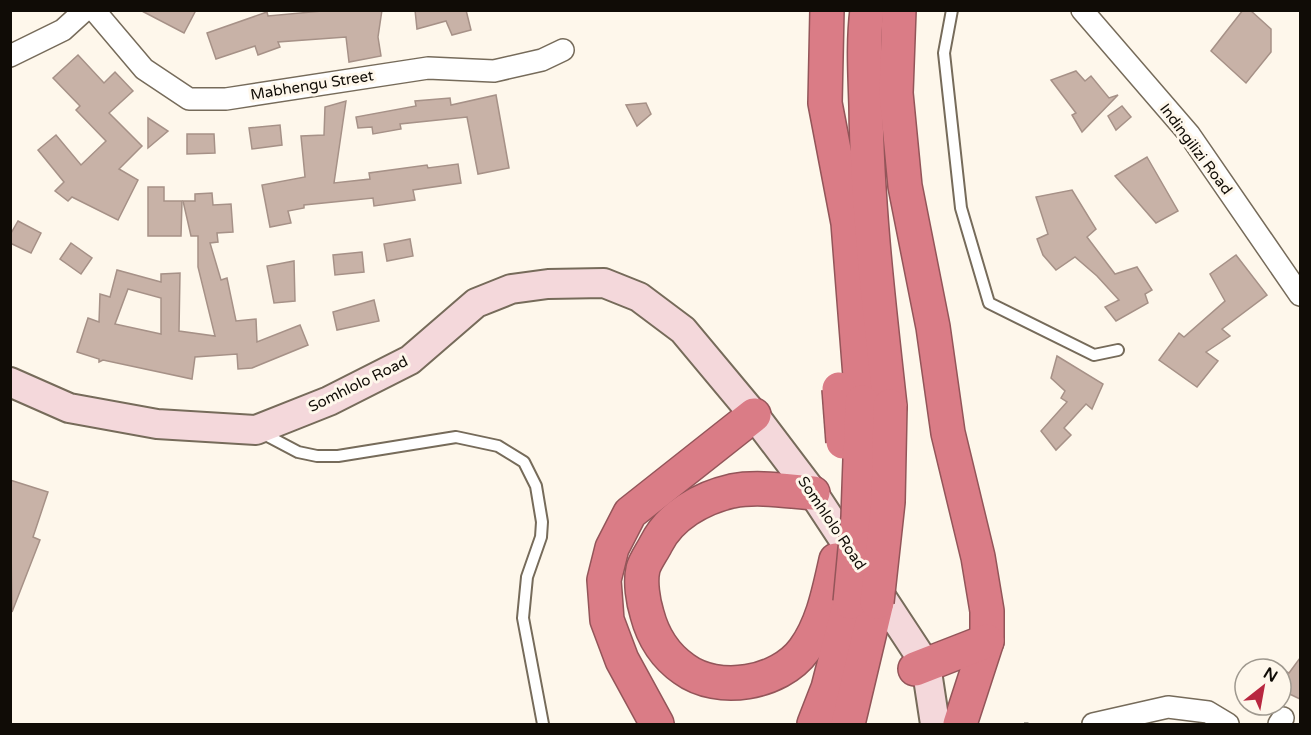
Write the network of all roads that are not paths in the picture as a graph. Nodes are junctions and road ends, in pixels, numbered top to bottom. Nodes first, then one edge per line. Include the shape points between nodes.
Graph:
1 (85, 10) edge
2 (94, 10) edge
3 (827, 10) edge
4 (867, 10) edge
5 (899, 10) edge
6 (952, 10) edge
7 (1082, 10) edge
8 (563, 50) dead end
9 (10, 56) edge
10 (1300, 295) edge
11 (1118, 350) dead end
12 (10, 382) edge
13 (864, 399) junction
14 (754, 415) junction
15 (256, 430) junction
16 (813, 493) junction
17 (864, 602) junction
18 (987, 641) junction
19 (918, 661) junction
20 (543, 724) edge
21 (657, 724) edge
22 (814, 724) edge
23 (848, 724) edge
24 (919, 724) edge
25 (935, 724) edge
26 (960, 724) edge
27 (1093, 724) edge
28 (1228, 724) edge

1 - 9 street via 63,30
2 - 8 street, Mabhengu Street via 144,69 189,99 226,99 428,68 494,70 542,60
3 - 13 highway via 825,103 848,222
4 - 13 highway via 866,123 871,231
5 - 18 highway via 896,93 905,186 933,327 948,433 978,557 987,611
6 - 11 lane via 944,53 961,208 989,303 1094,355
7 - 10 street, Indingilizi Road via 1189,134
12 - 15 street, Somhlolo Road via 69,408 157,424
13 - 16 highway, bridge via 843,426 836,560 819,624 803,651 778,672 736,683 685,670 653,635 643,601 643,569 667,525 683,512 731,491
13 - 17 highway, bridge via 888,502
14 - 15 street, Somhlolo Road via 683,330 639,297 604,283 548,284 511,289 476,303 410,360 330,401
14 - 16 street, Somhlolo Road
14 - 21 highway via 630,513 612,548 604,580 607,621 622,660
15 - 20 lane via 298,452 317,456 456,437 498,446 524,462 536,486 542,522 542,537 527,577 523,618
16 - 19 street, Somhlolo Road
17 - 22 highway
17 - 23 highway
18 - 19 highway
18 - 26 highway
19 - 24 street, Somhlolo Road
19 - 25 street, Somhlolo Road
27 - 28 street via 1167,707 1208,712

